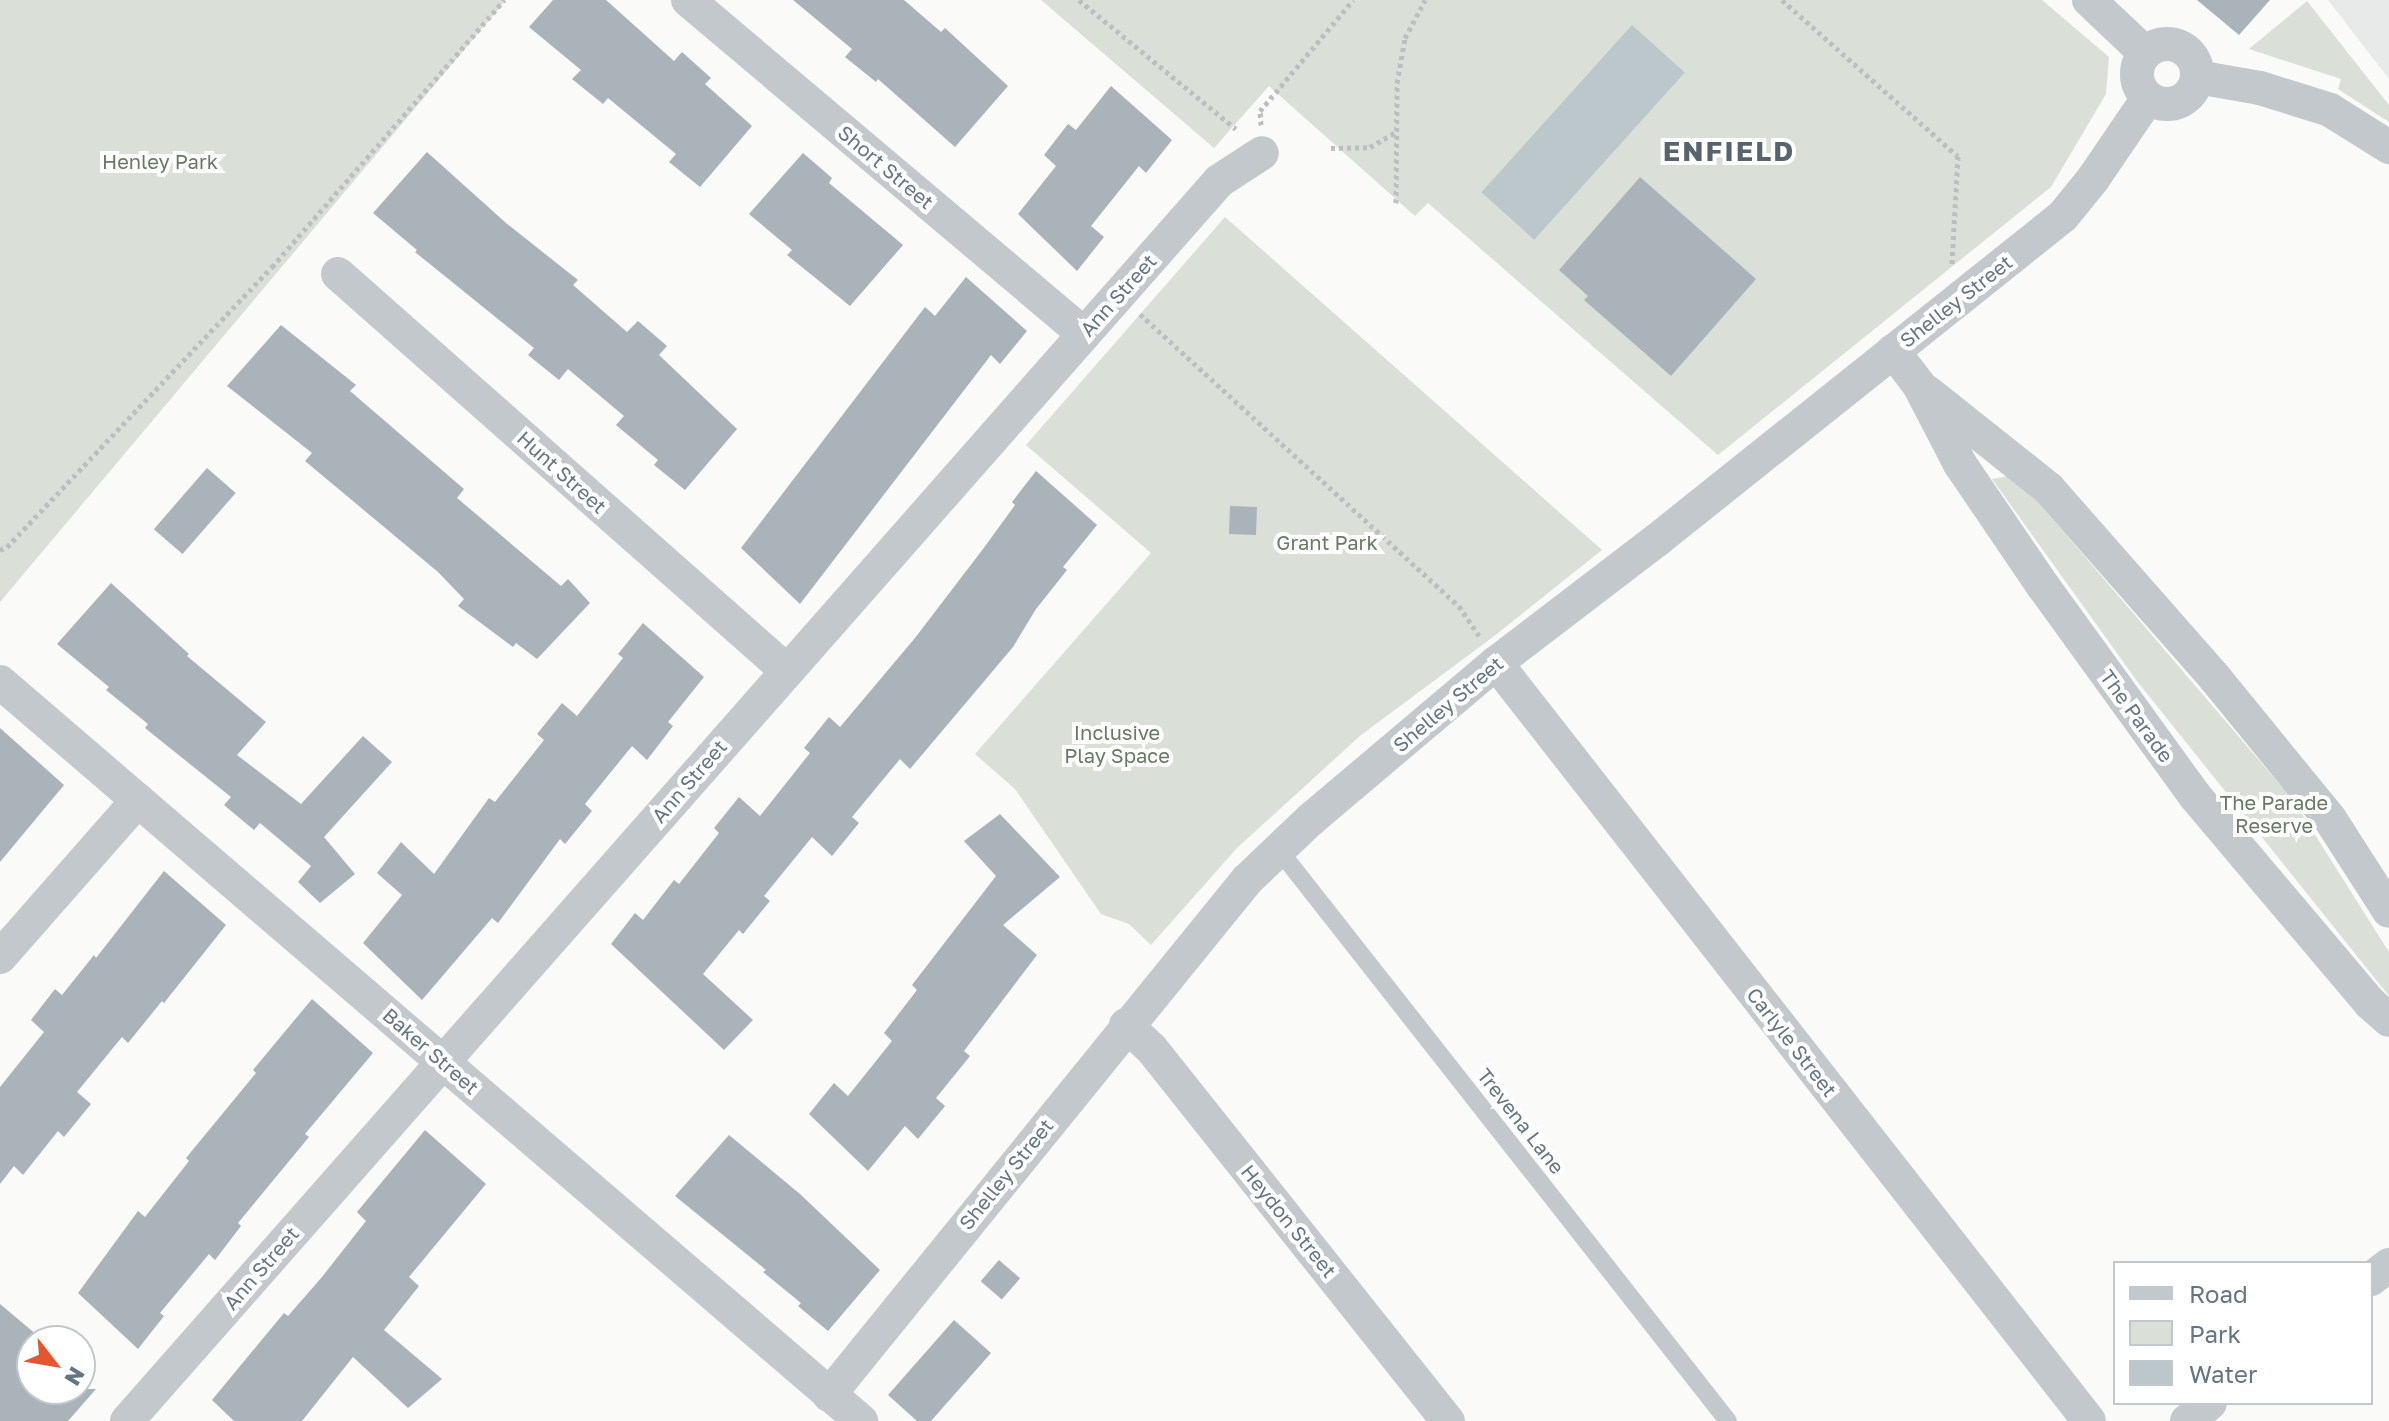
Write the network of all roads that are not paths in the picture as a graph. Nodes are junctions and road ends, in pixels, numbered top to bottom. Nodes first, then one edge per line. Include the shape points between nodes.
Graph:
1 (688, 0) edge
2 (2089, 0) edge
3 (2145, 53) junction
4 (2197, 77) junction
5 (2148, 98) junction
6 (2389, 147) edge
7 (1262, 153) dead end
8 (338, 274) dead end
9 (1084, 334) junction
10 (1893, 351) junction
11 (1919, 385) junction
12 (1488, 651) junction
13 (787, 671) junction
14 (0, 682) edge
15 (138, 800) junction
16 (1279, 850) junction
17 (2389, 911) edge
18 (0, 957) edge
19 (2389, 1020) edge
20 (1126, 1025) junction
21 (442, 1061) junction
22 (2389, 1265) edge
23 (2373, 1277) edge
24 (829, 1395) junction
25 (2207, 1405) edge
26 (127, 1421) edge
27 (861, 1421) edge
28 (1448, 1421) edge
29 (1728, 1421) edge
30 (2089, 1421) edge
31 (2187, 1421) edge

1 - 9 street, Short Street
2 - 3 street
3 - 4 street via 2162,44 2180,47 2193,59
3 - 5 street via 2137,76
4 - 5 street via 2191,92 2178,102
4 - 6 street via 2260,88 2330,110
5 - 10 street, Shelley Street via 2078,201
7 - 9 street, Ann Street via 1219,181
8 - 13 street, Hunt Street
9 - 13 street, Ann Street
10 - 11 street, The Parade
10 - 12 street, Shelley Street via 1657,540
11 - 17 street, The Parade via 2049,489 2330,819
11 - 19 street, The Parade via 1960,464 2195,796
12 - 16 street, Shelley Street
12 - 30 street, Carlyle Street
13 - 21 street, Ann Street
14 - 15 street, Baker Street
15 - 18 street
15 - 21 street, Baker Street
16 - 20 street, Shelley Street via 1247,880
16 - 29 lane, Trevena Lane
20 - 24 street, Shelley Street
20 - 28 street, Heydon Street via 1151,1048
21 - 24 street, Baker Street
21 - 26 street, Ann Street
22 - 23 street
24 - 27 street, Baker Street
25 - 31 street

